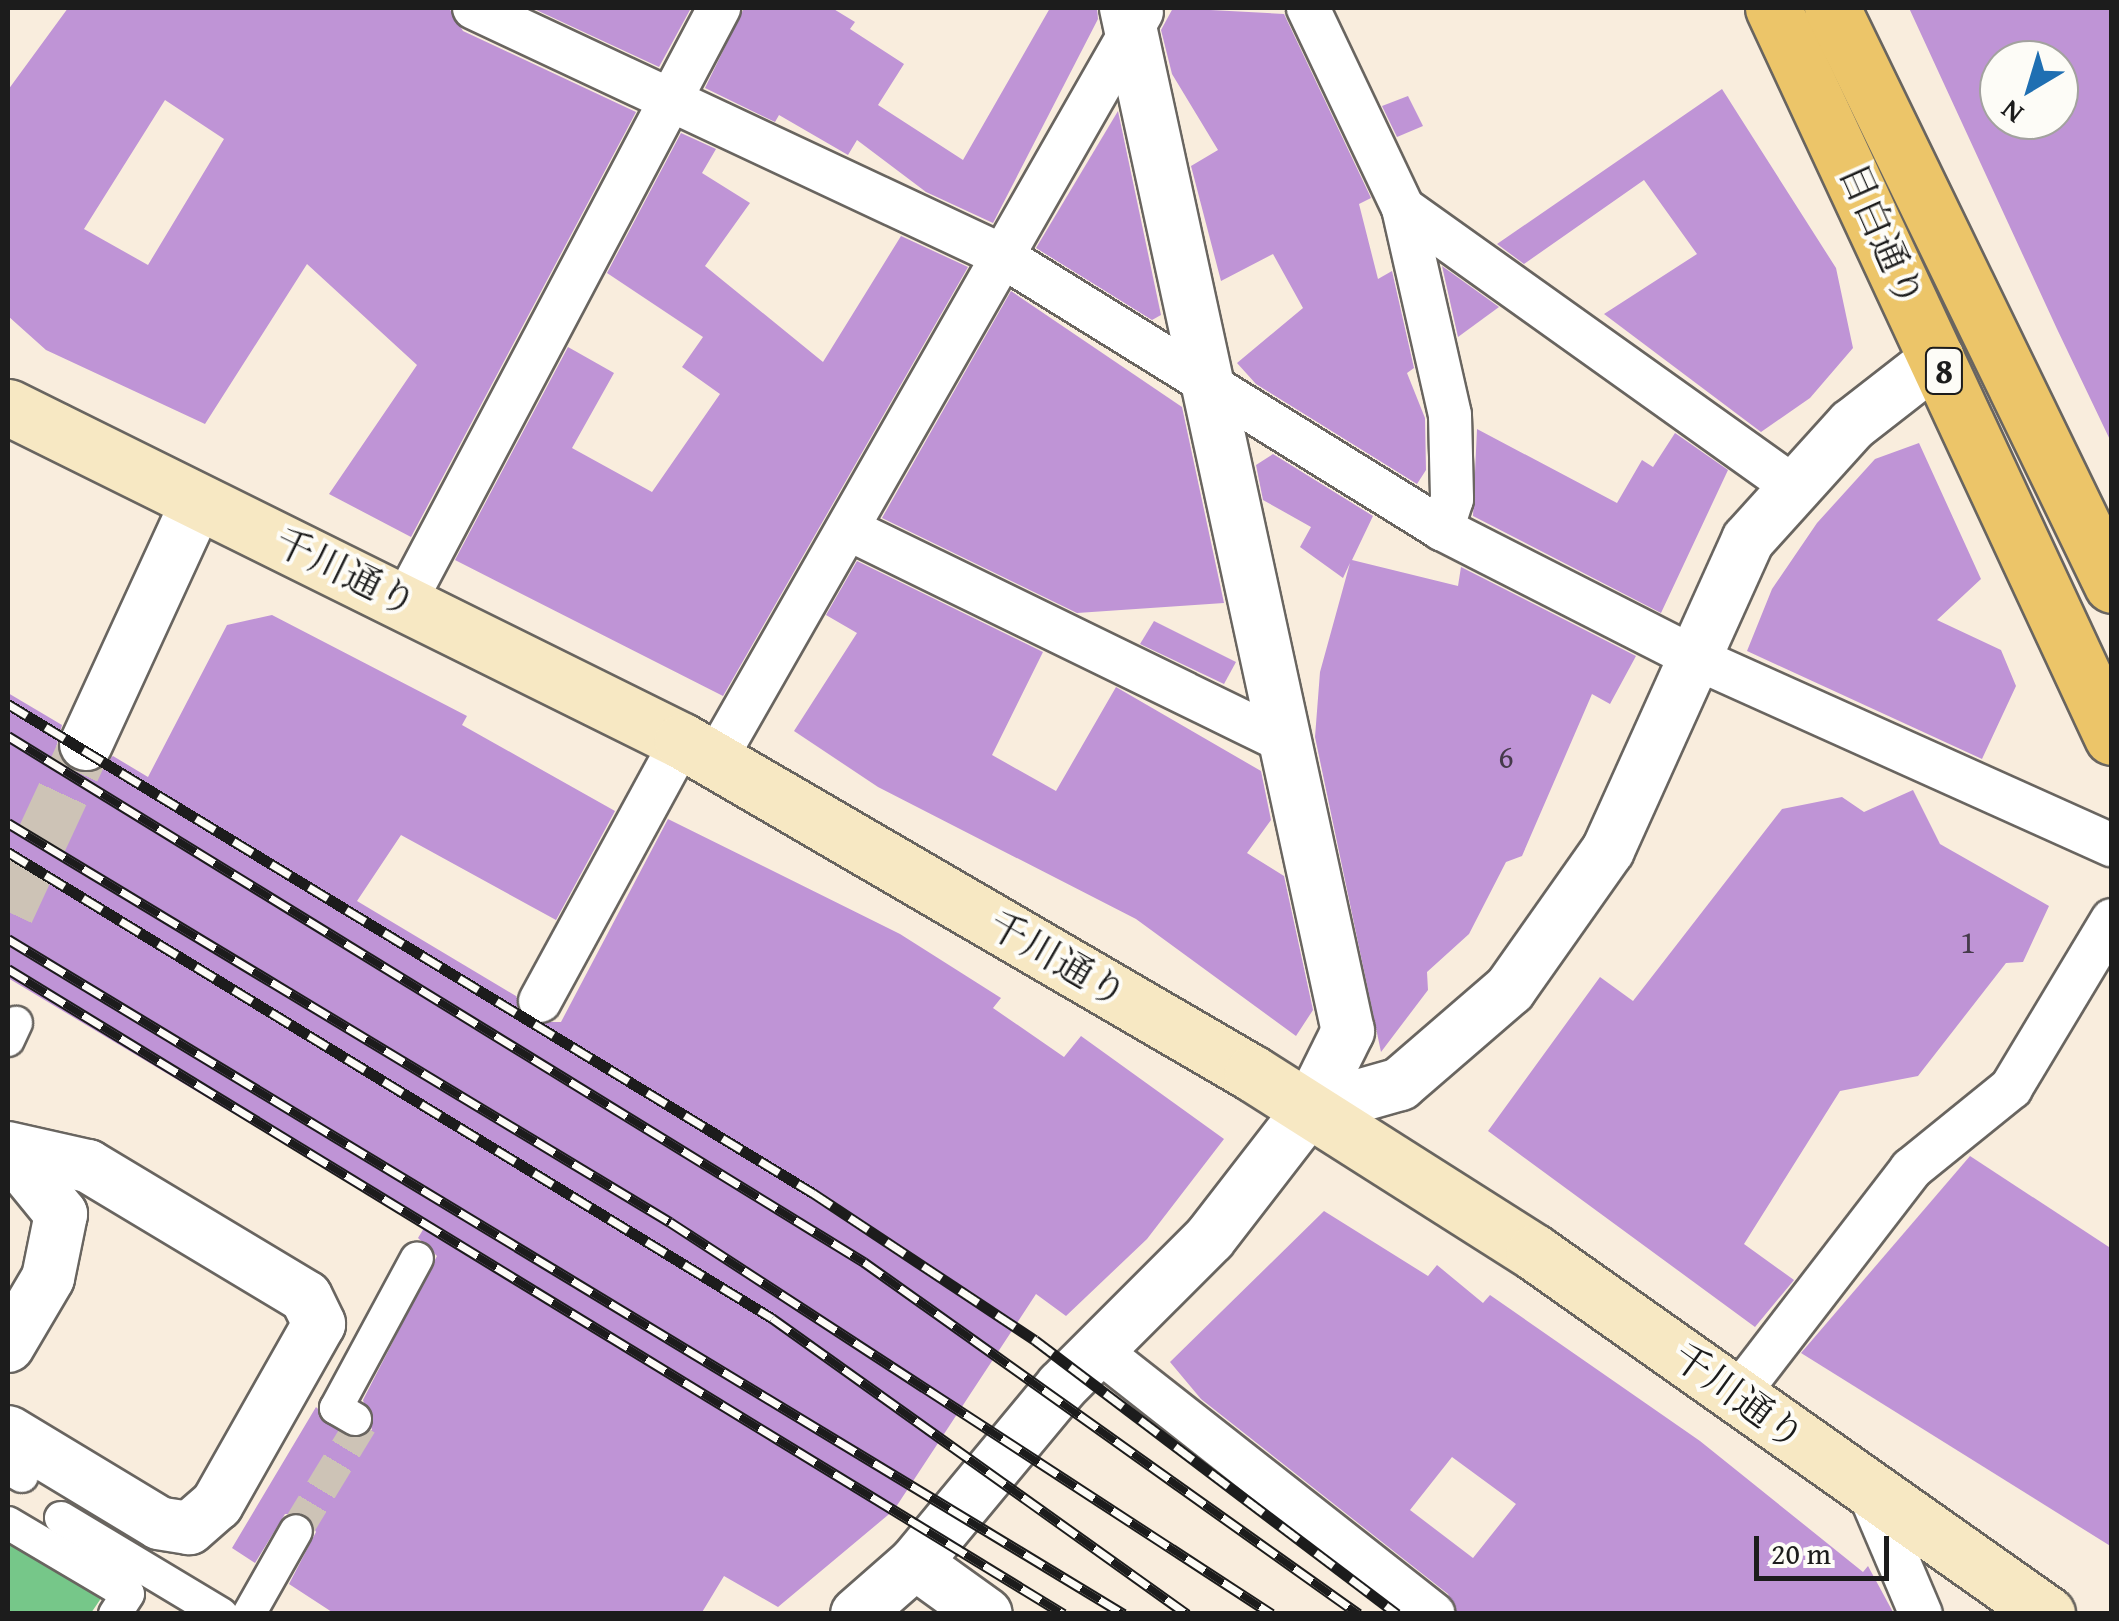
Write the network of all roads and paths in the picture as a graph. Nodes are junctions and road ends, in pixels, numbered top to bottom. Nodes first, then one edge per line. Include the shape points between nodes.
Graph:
1 (474, 8) edge
2 (720, 8) edge
3 (1308, 8) edge
4 (1773, 8) edge
5 (1832, 8) edge
6 (1134, 14) edge
7 (667, 105) junction
8 (1403, 208) junction
9 (997, 253) junction
10 (1938, 358) junction
11 (1206, 386) junction
12 (8, 407) edge
13 (1792, 485) junction
14 (198, 500) junction
15 (848, 529) junction
16 (1442, 529) junction
17 (2112, 585) edge
18 (406, 600) junction
19 (1693, 656) junction
20 (2112, 737) edge
21 (1287, 742) junction
22 (86, 744) tunnel mouth
23 (699, 750) junction
24 (2112, 845) edge
25 (2112, 920) edge
26 (540, 1002) dead end
27 (1310, 1110) junction
28 (8, 1148) edge
29 (416, 1257) dead end
30 (8, 1346) edge
31 (1098, 1350) junction
32 (1738, 1394) junction
33 (355, 1419) tunnel mouth
34 (12, 1459) edge
35 (1868, 1490) junction
36 (61, 1518) dead end
37 (8, 1523) edge
38 (296, 1531) tunnel mouth
39 (79, 1565) junction
40 (892, 1594) edge
41 (115, 1614) edge
42 (188, 1614) edge
43 (220, 1614) edge
44 (249, 1614) edge
45 (986, 1614) edge
46 (1432, 1614) edge
47 (1922, 1614) edge
48 (2047, 1614) edge

1 - 7 street
2 - 7 street
3 - 8 street
4 - 10 main road, 目白通り / 8
5 - 17 main road, 目白通り / 8
6 - 9 street
6 - 11 street
7 - 9 street
7 - 18 street
8 - 13 street
8 - 16 street via 1450,415 1452,499
9 - 11 street
9 - 15 street
10 - 13 street
10 - 20 main road, 目白通り / 8
11 - 16 street
11 - 21 street
12 - 14 main road, 千川通り
13 - 19 street via 1748,540
14 - 18 main road, 千川通り
14 - 22 street
15 - 21 street
15 - 23 street
16 - 19 street
18 - 23 main road, 千川通り
19 - 24 street
19 - 27 street via 1608,850 1510,990 1400,1084
21 - 27 street via 1348,1031
23 - 26 street
23 - 27 main road, 千川通り
25 - 32 street via 2011,1088 1911,1169
27 - 31 street via 1210,1238
27 - 32 main road, 千川通り
28 - 30 street via 61,1214 48,1278
28 - 34 street via 88,1166 306,1297 319,1324 218,1504 189,1528 159,1523
29 - 33 street via 336,1408
31 - 40 street
31 - 46 street
32 - 35 main road, 千川通り
35 - 47 street
35 - 48 main road, 千川通り
36 - 43 street
37 - 39 street
38 - 44 street
39 - 41 street via 128,1594
39 - 42 street via 86,1552
40 - 45 street

